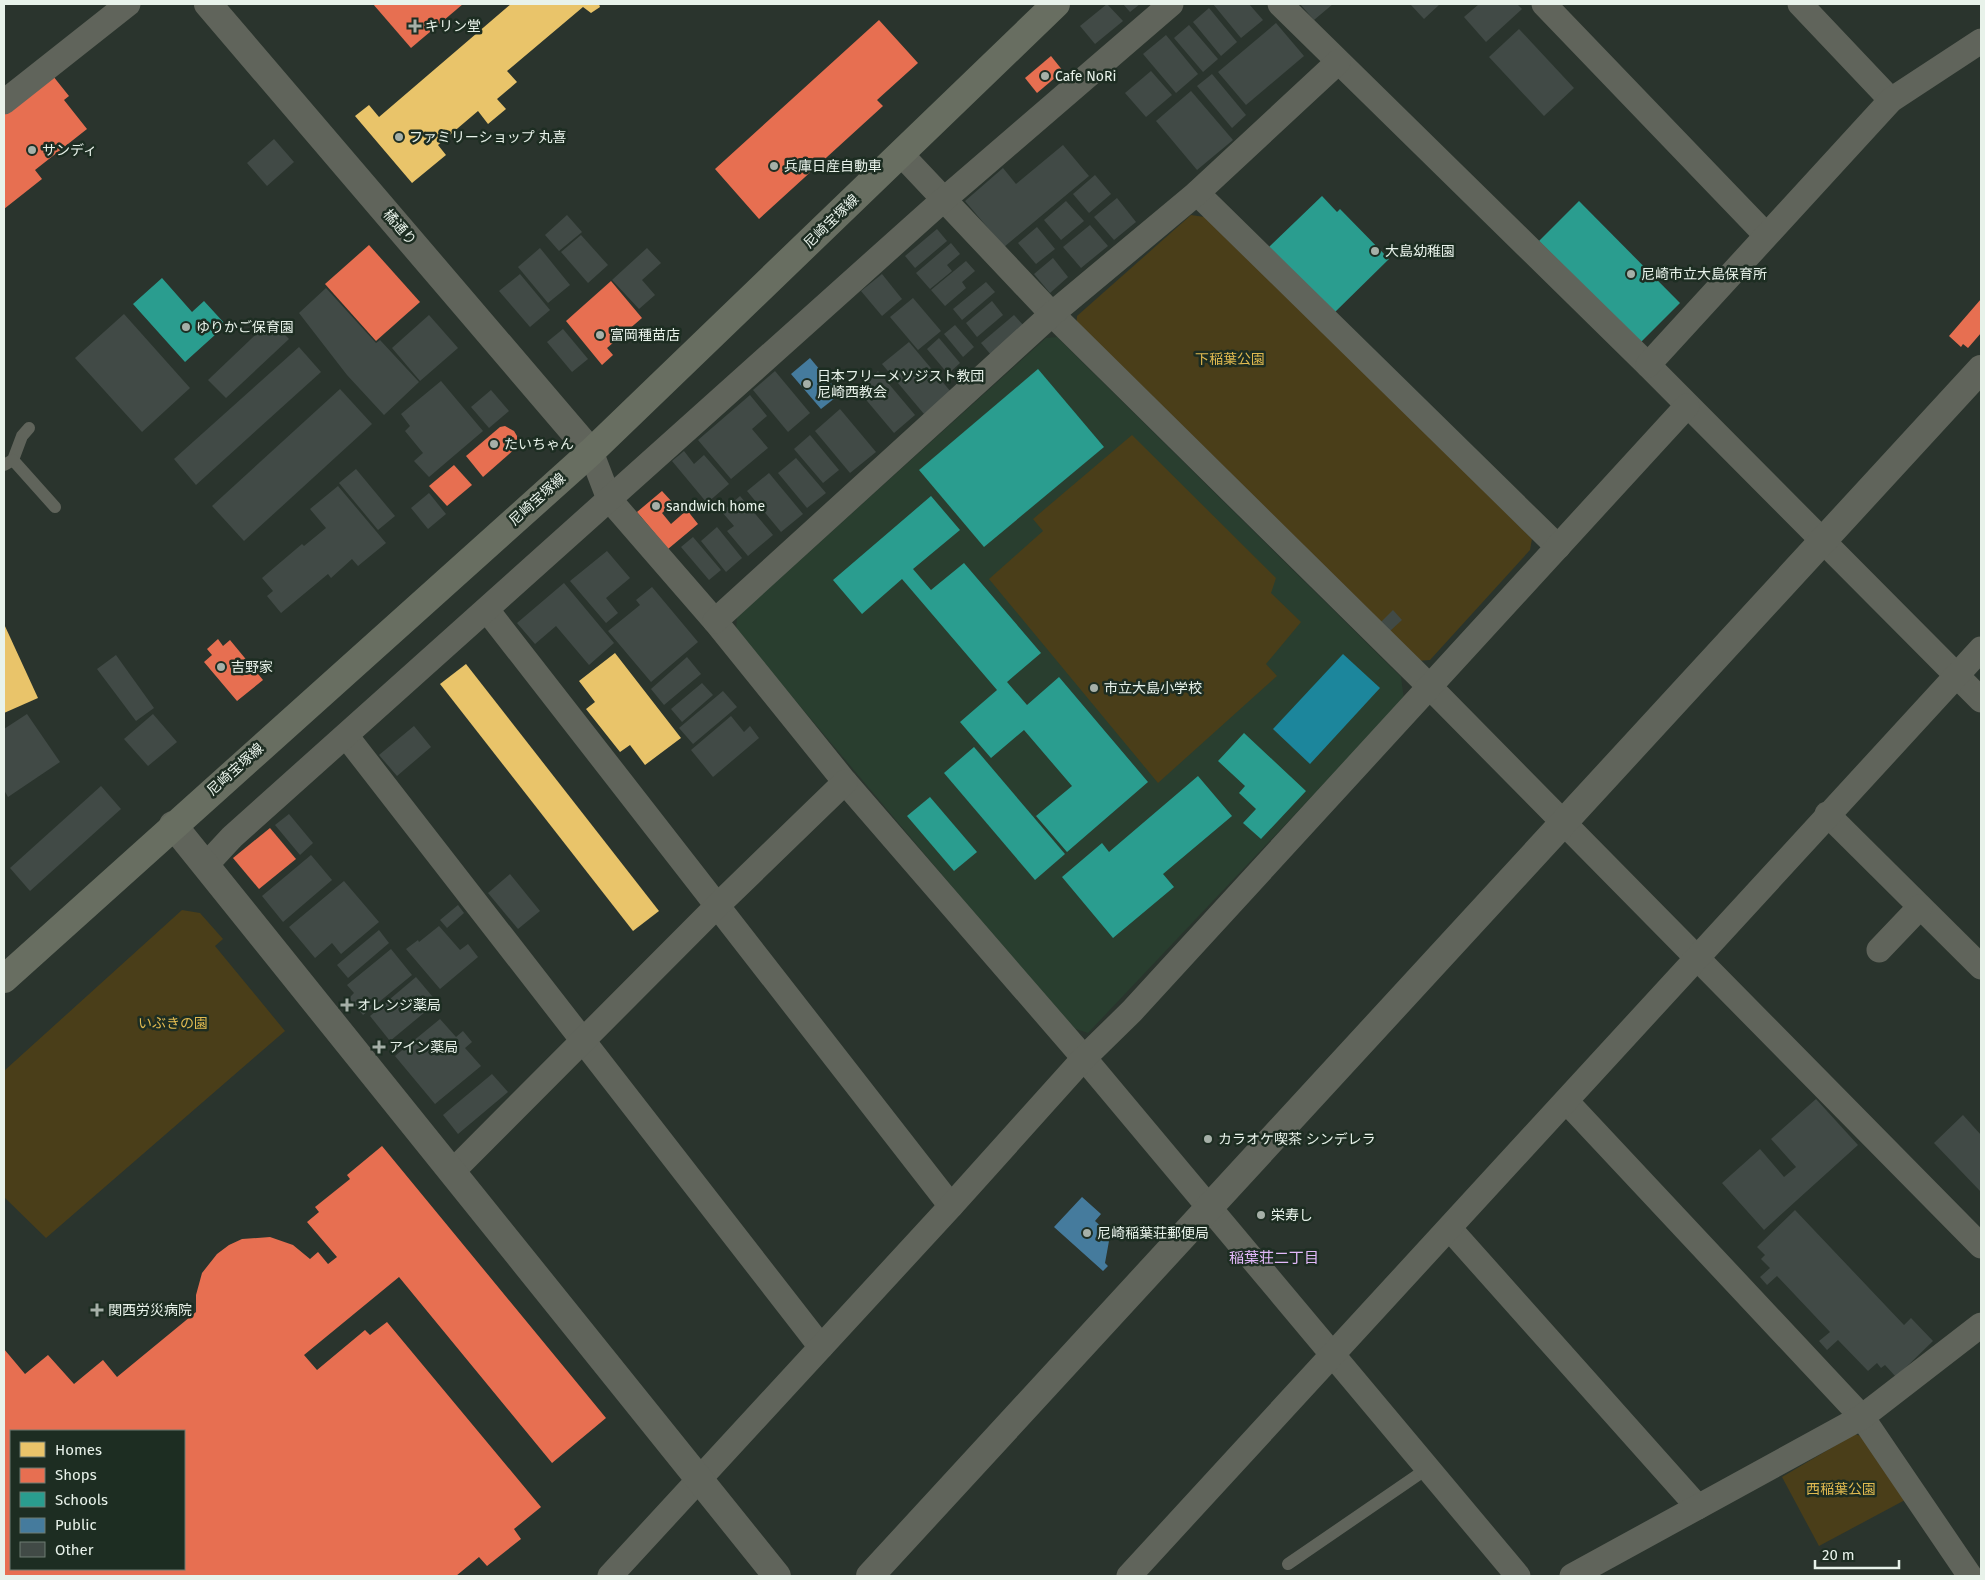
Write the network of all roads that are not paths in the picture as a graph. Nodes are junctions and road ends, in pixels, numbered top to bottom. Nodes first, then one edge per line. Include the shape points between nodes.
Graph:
1 (128, 4) edge
2 (208, 4) edge
3 (1056, 4) edge
4 (1171, 4) edge
5 (1280, 4) edge
6 (1544, 4) edge
7 (1800, 4) edge
8 (1981, 41) edge
9 (1338, 62) junction
10 (1890, 100) junction
11 (4, 102) edge
12 (901, 154) junction
13 (1197, 193) junction
14 (943, 201) junction
15 (1766, 235) junction
16 (1052, 314) junction
17 (1648, 365) junction
18 (1981, 369) edge
19 (1688, 406) junction
20 (29, 428) dead end
21 (591, 452) junction
22 (8, 463) edge
23 (609, 499) junction
24 (55, 507) dead end
25 (1824, 540) junction
26 (1558, 547) junction
27 (487, 610) junction
28 (715, 621) junction
29 (1981, 649) edge
30 (1957, 675) junction
31 (1430, 687) junction
32 (1981, 700) edge
33 (346, 737) junction
34 (844, 782) junction
35 (1827, 814) junction
36 (1563, 822) junction
37 (173, 825) junction
38 (206, 865) junction
39 (716, 907) junction
40 (1920, 907) junction
41 (1880, 950) dead end
42 (1698, 958) junction
43 (1981, 967) edge
44 (5, 973) edge
45 (583, 1041) junction
46 (1084, 1058) junction
47 (1567, 1102) junction
48 (452, 1172) junction
49 (951, 1206) junction
50 (1208, 1207) junction
51 (1450, 1229) junction
52 (1981, 1246) edge
53 (1981, 1325) edge
54 (822, 1347) junction
55 (1334, 1354) junction
56 (1862, 1417) junction
57 (1428, 1468) junction
58 (700, 1480) junction
59 (1698, 1506) junction
60 (1288, 1564) dead end
61 (1972, 1574) edge
62 (610, 1576) edge
63 (777, 1576) edge
64 (870, 1576) edge
65 (1129, 1576) edge
66 (1518, 1576) edge
67 (1572, 1576) edge

1 - 11 street
2 - 21 street, 橘通り
3 - 12 main road, 尼崎宝塚線
4 - 14 street
5 - 9 street
6 - 15 street
7 - 10 street
8 - 10 street
9 - 13 street
9 - 17 street
10 - 15 street
12 - 14 street
12 - 21 main road, 尼崎宝塚線
13 - 16 street
13 - 26 street
14 - 16 street
14 - 23 street
15 - 17 street
16 - 28 street
16 - 31 street
17 - 19 street
18 - 25 street
19 - 25 street
19 - 26 street
20 - 22 lane
21 - 23 street
21 - 37 main road, 尼崎宝塚線
22 - 24 lane
23 - 27 street
23 - 28 street
25 - 30 street
25 - 36 street
26 - 31 street
27 - 33 street
27 - 39 street
28 - 34 street
29 - 30 street
30 - 32 street
30 - 35 street
31 - 36 street
31 - 46 street via 1132,1011
33 - 38 street via 232,837
33 - 45 street
34 - 39 street
34 - 46 street
35 - 40 street
35 - 42 street
36 - 42 street
36 - 50 street
37 - 38 street
37 - 44 main road, 尼崎宝塚線
38 - 48 street
39 - 45 street
39 - 49 street
40 - 41 street
40 - 43 street
42 - 47 street
42 - 52 street
45 - 48 street
45 - 54 street
46 - 49 street
46 - 50 street
47 - 51 street
47 - 56 street
48 - 58 street
49 - 54 street
50 - 55 street
50 - 64 street
51 - 55 street
51 - 59 street
53 - 56 street
54 - 58 street
55 - 57 street
55 - 65 street
56 - 59 street
56 - 61 street
57 - 60 lane
57 - 66 street
58 - 62 street
58 - 63 street
59 - 67 street

